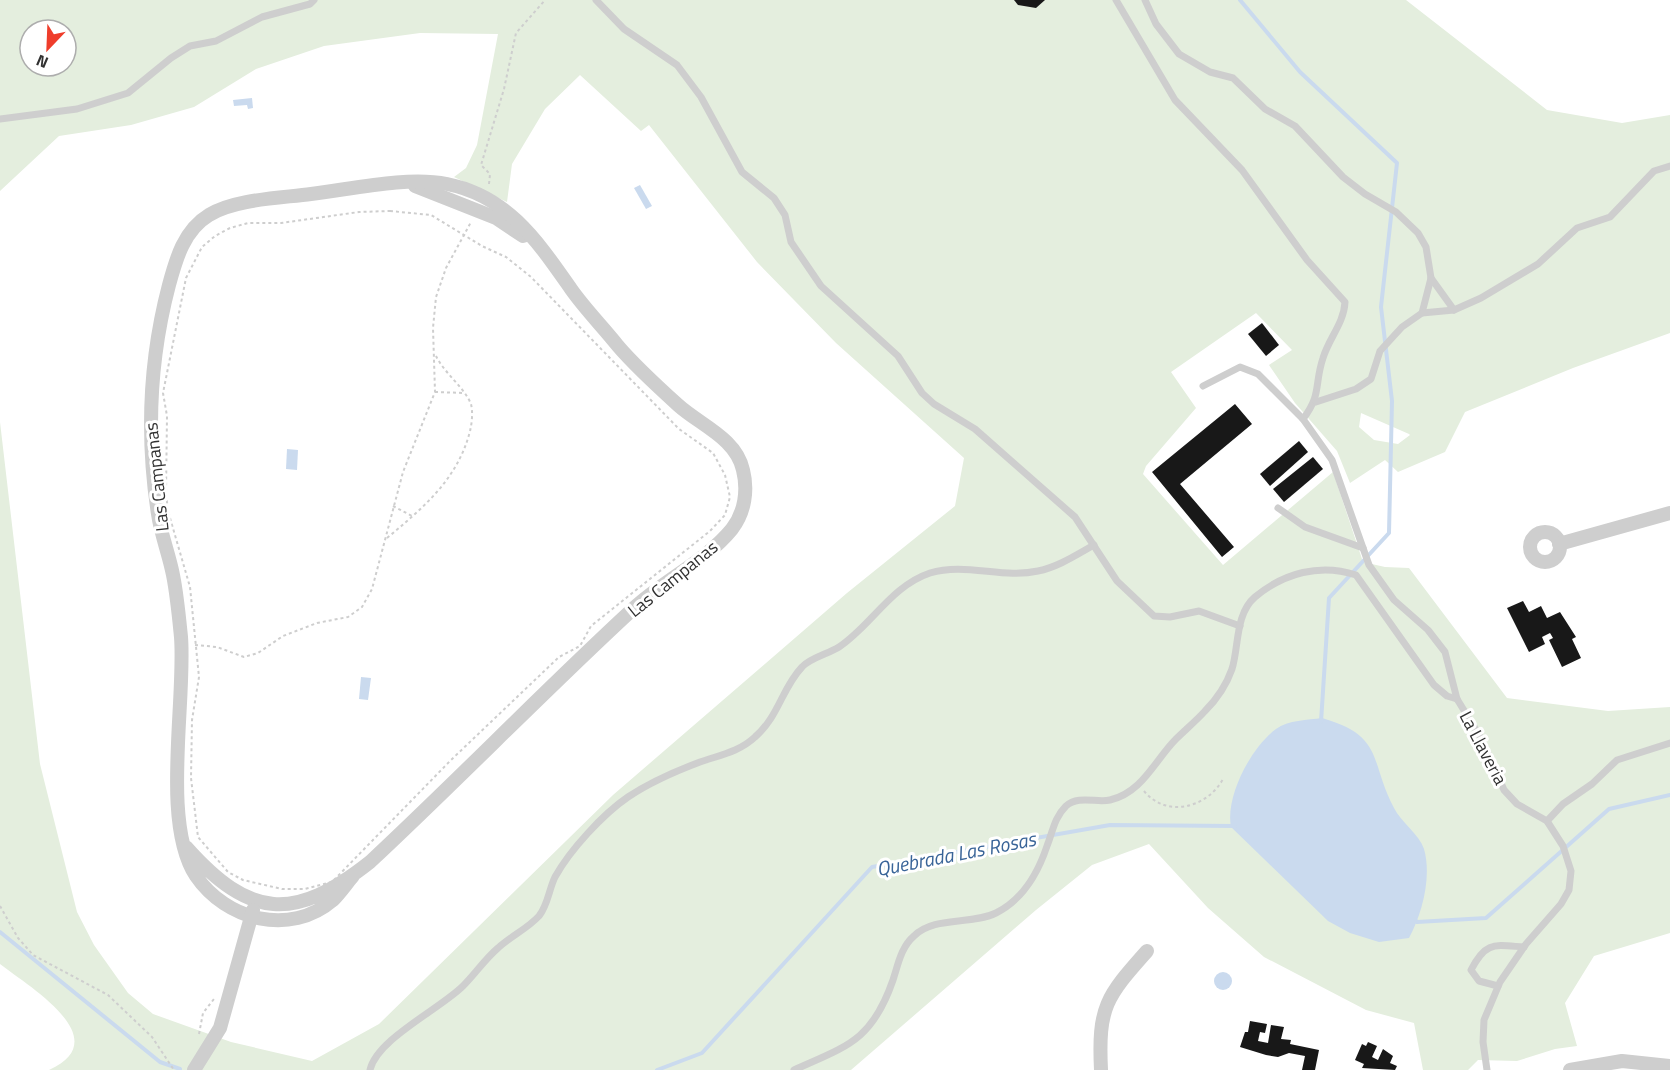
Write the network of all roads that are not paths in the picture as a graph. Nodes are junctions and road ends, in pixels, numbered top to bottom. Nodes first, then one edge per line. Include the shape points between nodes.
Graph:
1 (314, 0) edge
2 (596, 0) edge
3 (1116, 0) edge
4 (1145, 0) edge
5 (0, 118) edge
6 (1670, 166) edge
7 (1431, 278) junction
8 (1455, 310) junction
9 (1422, 313) junction
10 (1203, 386) dead end
11 (1316, 402) junction
12 (1303, 419) junction
13 (1278, 508) dead end
14 (1670, 513) edge
15 (1559, 544) dead end
16 (1094, 545) junction
17 (1363, 548) junction
18 (1240, 626) junction
19 (1456, 699) junction
20 (1670, 743) edge
21 (1547, 821) junction
22 (186, 847) junction
23 (353, 876) junction
24 (254, 902) junction
25 (251, 919) junction
26 (1524, 947) junction
27 (1147, 951) dead end
28 (1498, 986) junction
29 (1665, 1066) edge
30 (194, 1070) edge
31 (370, 1070) edge
32 (794, 1070) edge
33 (1101, 1070) edge
34 (1487, 1070) edge
35 (1570, 1070) edge
36 (1637, 1070) edge

1 - 5 lane via 262,17 216,41 190,46 129,93 77,109
2 - 16 lane via 624,29 677,65 701,98 742,172 774,198 784,214 791,242 821,286 898,356 922,393 975,429 1075,517
3 - 11 lane via 1175,100 1242,170 1307,260 1345,302 1344,316 1322,359
4 - 7 lane via 1156,24 1179,54 1210,72 1233,78 1265,109 1295,126 1342,177 1396,212 1418,233 1426,247
6 - 8 lane via 1654,171 1610,217 1577,228 1538,264
7 - 8 lane
7 - 9 lane
8 - 9 lane
9 - 11 lane via 1402,327 1380,351 1371,380
10 - 12 lane, La Llaveria via 1240,367 1258,374
11 - 12 lane
12 - 17 lane, La Llaveria via 1332,459
13 - 17 lane via 1305,527
14 - 15 street
16 - 18 lane via 1117,581 1154,616 1198,611
16 - 31 lane via 1038,572 962,569 930,573 902,590 847,641 804,664 775,716 755,738 729,755 701,762 628,796 606,814 555,878 541,914 494,951 451,997 386,1046 373,1059
17 - 19 lane, La Llaveria via 1369,566 1394,600 1428,630 1445,652
18 - 19 lane via 1252,600 1272,584 1310,570 1336,568 1356,575 1434,685
18 - 32 lane via 1224,689 1138,785 1110,800 1068,804 1056,819 1036,875 1018,896 996,913 928,926 913,936 899,957 880,1010 867,1031 852,1043
19 - 21 lane, La Llaveria via 1481,738 1504,790 1517,804
20 - 21 lane via 1617,760
21 - 26 lane via 1571,871 1569,890
22 - 23 street, Las Campanas via 177,779 181,640 150,447 151,377 176,258 189,232 208,215 229,207 408,183 480,204 547,252 573,292 627,356 682,409 726,441 742,462 747,492 736,524 720,542 639,603
22 - 24 street, Las Campanas via 228,889
22 - 25 street, Las Campanas via 195,874 225,906
23 - 24 street, Las Campanas via 319,897 288,904
23 - 25 street, Las Campanas via 333,900 310,914 286,920
24 - 25 street
25 - 30 street via 220,1028
26 - 28 lane
26 - 28 lane via 1496,945 1480,952 1471,970 1479,981
27 - 33 street via 1114,988 1106,1008 1100,1033
28 - 34 lane via 1484,1020
29 - 35 street via 1622,1061
29 - 36 street

